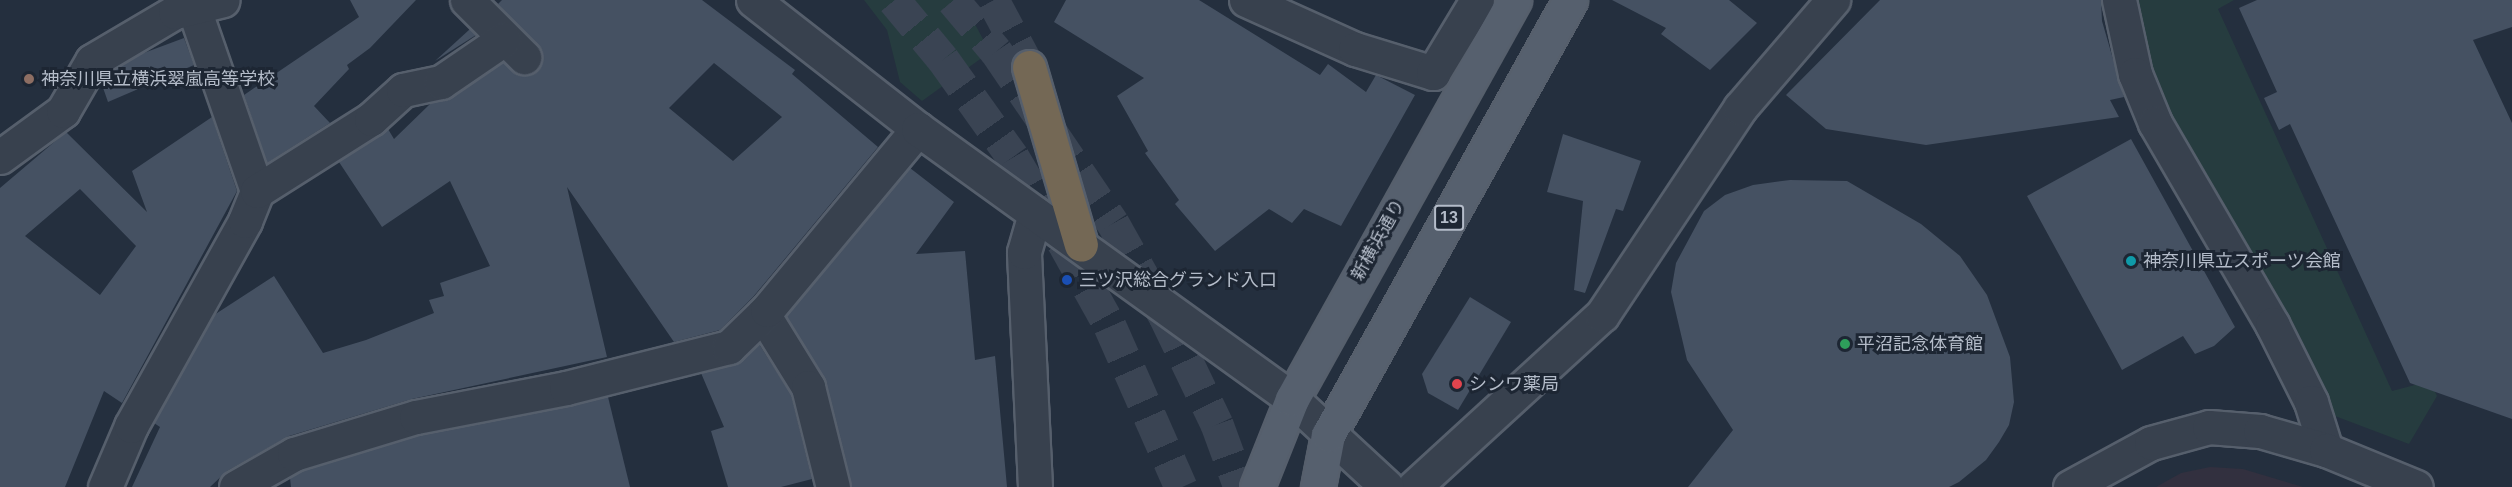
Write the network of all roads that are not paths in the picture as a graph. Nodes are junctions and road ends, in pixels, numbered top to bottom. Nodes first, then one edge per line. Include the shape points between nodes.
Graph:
1 (467, 0) edge
2 (753, 0) edge
3 (1477, 0) edge
4 (1514, 0) edge
5 (1570, 0) edge
6 (1833, 0) edge
7 (2120, 0) edge
8 (1261, 2) edge
9 (208, 5) edge
10 (1029, 67) tunnel mouth
11 (918, 129) junction
12 (0, 157) edge
13 (257, 191) junction
14 (1035, 214) junction
15 (1081, 245) junction
16 (763, 314) junction
17 (1292, 399) junction
18 (1328, 435) junction
19 (2326, 450) junction
20 (105, 487) edge
21 (236, 487) edge
22 (833, 487) edge
23 (1035, 487) edge
24 (1257, 487) edge
25 (1318, 487) edge
26 (1387, 487) edge
27 (1413, 487) edge
28 (2070, 487) edge
29 (2416, 487) edge

1 - 13 street via 514,48 441,82 403,90 370,119
2 - 11 street
3 - 8 street via 1433,74 1355,49
4 - 17 main road, 新横浜通り
5 - 18 main road, 13
6 - 27 street via 1740,108 1602,315
7 - 19 street via 2135,74 2155,123 2272,324 2311,402
9 - 12 street via 175,12 92,61 63,111
9 - 13 street
10 - 15 highway
11 - 14 street
11 - 16 street
13 - 20 street via 245,221 131,426
14 - 15 street
14 - 23 street via 1024,252
15 - 17 street
16 - 21 street via 729,347 566,388 416,417 294,454
16 - 22 street via 808,387
17 - 18 street
17 - 24 main road, 新横浜通り
18 - 25 main road, 13
18 - 26 street
19 - 28 street via 2260,431 2209,426 2151,442
19 - 29 street

